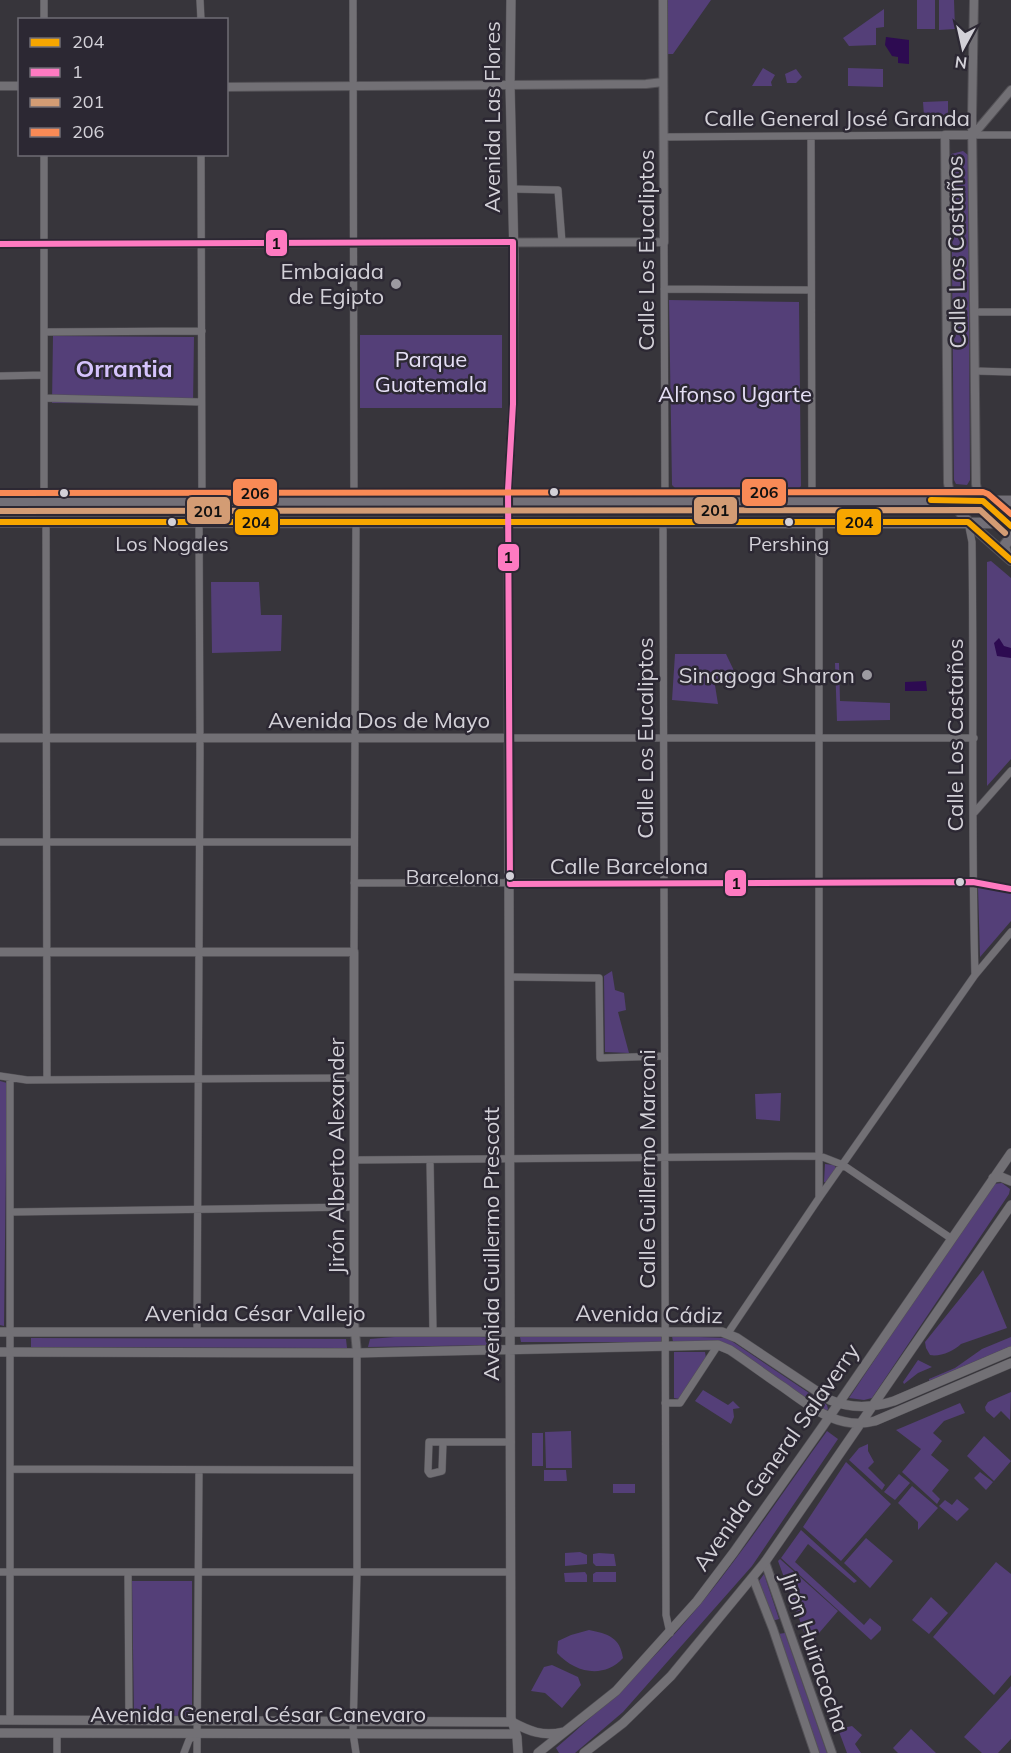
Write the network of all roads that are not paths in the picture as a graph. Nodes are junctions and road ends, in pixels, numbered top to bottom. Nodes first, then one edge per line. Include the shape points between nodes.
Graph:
1 (45, 0) edge
2 (201, 0) edge
3 (353, 0) edge
4 (511, 0) edge
5 (663, 0) edge
6 (974, 0) edge
7 (44, 18) edge
8 (201, 18) edge
9 (663, 81) junction
10 (510, 85) junction
11 (0, 86) edge
12 (18, 87) edge
13 (228, 87) edge
14 (353, 87) junction
15 (1011, 90) edge
16 (945, 135) junction
17 (973, 135) junction
18 (1011, 135) edge
19 (664, 136) junction
20 (811, 136) junction
21 (44, 156) edge
22 (201, 156) edge
23 (512, 189) junction
24 (513, 242) junction
25 (562, 242) junction
26 (664, 242) junction
27 (44, 243) junction
28 (202, 243) junction
29 (354, 243) junction
30 (0, 244) edge
31 (664, 289) junction
32 (812, 290) junction
33 (975, 312) junction
34 (1011, 312) edge
35 (202, 331) junction
36 (44, 332) junction
37 (975, 371) junction
38 (1011, 372) edge
39 (44, 375) junction
40 (0, 376) edge
41 (45, 398) junction
42 (201, 402) junction
43 (812, 500) junction
44 (951, 500) junction
45 (202, 501) junction
46 (354, 501) junction
47 (457, 501) junction
48 (508, 501) junction
49 (561, 501) junction
50 (665, 501) junction
51 (983, 501) junction
52 (1011, 501) edge
53 (0, 502) edge
54 (44, 502) junction
55 (46, 521) junction
56 (199, 521) junction
57 (356, 521) junction
58 (456, 521) junction
59 (509, 521) junction
60 (561, 521) junction
61 (663, 521) junction
62 (819, 521) junction
63 (0, 522) edge
64 (968, 522) junction
65 (1010, 524) edge
66 (1011, 537) edge
67 (1009, 558) edge
68 (0, 738) edge
69 (47, 738) junction
70 (200, 738) junction
71 (354, 738) junction
72 (509, 738) junction
73 (663, 738) junction
74 (820, 738) junction
75 (974, 738) junction
76 (1011, 771) edge
77 (973, 814) junction
78 (0, 842) edge
79 (47, 842) junction
80 (200, 842) junction
81 (354, 842) junction
82 (973, 879) junction
83 (820, 883) junction
84 (354, 884) junction
85 (510, 884) junction
86 (664, 884) junction
87 (1011, 890) edge
88 (1011, 932) edge
89 (0, 952) edge
90 (47, 952) junction
91 (199, 952) junction
92 (354, 952) junction
93 (975, 975) junction
94 (510, 977) junction
95 (664, 1056) junction
96 (0, 1076) edge
97 (199, 1078) junction
98 (354, 1078) junction
99 (10, 1079) junction
100 (47, 1080) junction
101 (1011, 1153) edge
102 (820, 1156) junction
103 (510, 1159) junction
104 (665, 1159) junction
105 (354, 1160) junction
106 (430, 1160) junction
107 (1005, 1161) junction
108 (843, 1165) junction
109 (1011, 1175) edge
110 (993, 1178) junction
111 (1011, 1181) edge
112 (819, 1198) junction
113 (1011, 1205) edge
114 (354, 1207) junction
115 (198, 1210) junction
116 (12, 1212) junction
117 (952, 1239) junction
118 (433, 1331) junction
119 (511, 1331) junction
120 (665, 1331) junction
121 (0, 1332) edge
122 (197, 1332) junction
123 (355, 1332) junction
124 (11, 1333) junction
125 (728, 1333) junction
126 (665, 1345) junction
127 (718, 1345) junction
128 (510, 1350) junction
129 (1011, 1351) edge
130 (5, 1352) edge
131 (357, 1353) junction
132 (1011, 1363) edge
133 (968, 1370) junction
134 (972, 1380) junction
135 (665, 1403) junction
136 (839, 1404) junction
137 (872, 1406) junction
138 (829, 1417) junction
139 (860, 1423) junction
140 (0, 1425) edge
141 (10, 1425) junction
142 (443, 1442) junction
143 (510, 1442) junction
144 (10, 1469) junction
145 (199, 1470) junction
146 (357, 1470) junction
147 (765, 1562) junction
148 (0, 1572) edge
149 (10, 1572) junction
150 (128, 1572) junction
151 (198, 1572) junction
152 (357, 1572) junction
153 (511, 1572) junction
154 (753, 1578) junction
155 (786, 1625) junction
156 (772, 1629) junction
157 (670, 1633) junction
158 (5, 1720) edge
159 (129, 1721) junction
160 (196, 1721) junction
161 (354, 1722) junction
162 (512, 1722) junction
163 (565, 1732) junction
164 (0, 1733) edge
165 (57, 1733) junction
166 (196, 1733) junction
167 (353, 1733) junction
168 (516, 1734) junction
169 (522, 1752) edge
170 (57, 1753) edge
171 (184, 1753) edge
172 (197, 1753) edge
173 (356, 1753) edge
174 (538, 1753) edge
175 (584, 1753) edge
176 (815, 1753) edge
177 (832, 1753) edge

1 - 7 street
2 - 8 street
3 - 14 street
4 - 10 main road, Avenida Las Flores
5 - 9 street, Calle Los Eucaliptos
6 - 17 street, Calle Los Castaños
9 - 10 street
9 - 19 street, Calle Los Eucaliptos
10 - 14 street
10 - 23 main road, Avenida Las Flores
11 - 12 street
13 - 14 street
14 - 29 street
15 - 17 street
16 - 17 street, Calle General José Granda
16 - 20 street, Calle General José Granda
16 - 44 street, Calle Los Castaños
17 - 18 street, Calle General José Granda
17 - 33 street, Calle Los Castaños
19 - 20 street, Calle General José Granda
19 - 26 street, Calle Los Eucaliptos
20 - 32 street
21 - 27 street
22 - 28 street
23 - 24 main road, Avenida Las Flores
23 - 25 street via 558,190
24 - 25 street
24 - 29 street
24 - 48 main road, Avenida Las Flores via 513,404
25 - 26 street
26 - 31 street, Calle Los Eucaliptos
27 - 28 street
27 - 30 street
27 - 36 street
28 - 29 street
28 - 35 street
29 - 46 street
31 - 32 street
31 - 50 street, Calle Los Eucaliptos
32 - 43 street
33 - 34 street
33 - 37 street, Calle Los Castaños
35 - 36 street
35 - 42 street
36 - 39 street
37 - 38 street
37 - 51 street, Calle Los Castaños via 976,484
39 - 40 street
39 - 41 street
41 - 42 street
41 - 54 street
42 - 45 street
43 - 44 main road
43 - 50 main road
44 - 51 main road
44 - 64 main road
45 - 46 main road
45 - 54 main road
46 - 47 main road
47 - 48 main road
47 - 58 main road via 462,512
48 - 49 main road
48 - 59 main road, Avenida Las Flores
49 - 50 main road
49 - 60 main road via 554,511
51 - 52 main road
51 - 65 main road
53 - 54 main road
55 - 56 main road
55 - 63 main road
55 - 69 street
56 - 57 main road
56 - 70 street
57 - 58 main road
57 - 71 street, Jirón Alberto Alexander
58 - 59 main road
59 - 60 main road
59 - 72 main road, Avenida Las Flores
60 - 61 main road
61 - 62 main road
61 - 73 street, Calle Los Eucaliptos
62 - 64 main road
62 - 74 street
64 - 65 main road
64 - 67 main road
64 - 75 street, Calle Los Castaños via 972,542
66 - 67 main road via 1004,546
68 - 69 street, Avenida Dos de Mayo
69 - 70 street, Avenida Dos de Mayo
69 - 79 street
70 - 71 street, Avenida Dos de Mayo
70 - 80 street
71 - 72 street, Avenida Dos de Mayo
71 - 81 street, Jirón Alberto Alexander
72 - 73 street, Avenida Dos de Mayo
72 - 85 main road, Avenida Guillermo Prescott
73 - 74 street, Avenida Dos de Mayo
73 - 86 street, Calle Los Eucaliptos
74 - 75 street, Avenida Dos de Mayo
74 - 83 street
75 - 77 street, Calle Los Castaños
76 - 77 street
77 - 82 street, Calle Los Castaños
78 - 79 street
79 - 80 street
79 - 90 street
80 - 81 street
80 - 91 street
81 - 84 street, Jirón Alberto Alexander
82 - 83 street, Calle Barcelona
82 - 87 street, Calle Barcelona
82 - 93 street, Calle Los Castaños
83 - 86 street, Calle Barcelona
83 - 102 street
84 - 85 street, Calle Barcelona
84 - 92 street, Jirón Alberto Alexander
85 - 86 street, Calle Barcelona
85 - 94 main road, Avenida Guillermo Prescott
86 - 95 street, Calle Guillermo Marconi
88 - 93 street
89 - 90 street
90 - 91 street
90 - 100 street
91 - 92 street
91 - 97 street
92 - 98 street, Jirón Alberto Alexander
93 - 108 street
94 - 95 street via 599,978 600,1058
94 - 103 main road, Avenida Guillermo Prescott
95 - 104 street, Calle Guillermo Marconi
96 - 99 street
97 - 98 street
97 - 100 street
97 - 115 street
98 - 105 street, Jirón Alberto Alexander
99 - 100 street
99 - 116 street
101 - 107 main road, Avenida General Salaverry
102 - 104 street
102 - 108 street
102 - 112 street
103 - 104 street
103 - 106 street
103 - 119 main road, Avenida Guillermo Prescott
104 - 120 street, Calle Guillermo Marconi
105 - 106 street
105 - 114 street, Jirón Alberto Alexander
106 - 118 street
107 - 109 main road
107 - 110 main road, Avenida General Salaverry
108 - 112 street
108 - 117 street
110 - 111 main road
110 - 117 main road, Avenida General Salaverry
112 - 125 street
113 - 137 main road
114 - 115 street
114 - 123 street, Jirón Alberto Alexander
115 - 116 street
115 - 122 street
116 - 124 street
117 - 136 main road, Avenida General Salaverry
118 - 119 main road, Avenida César Vallejo
118 - 123 main road, Avenida César Vallejo
119 - 120 main road, Avenida Cádiz
119 - 128 main road, Avenida Guillermo Prescott
120 - 125 main road, Avenida Cádiz
120 - 126 street, Calle Guillermo Marconi
121 - 124 main road, Avenida César Vallejo
122 - 123 main road, Avenida César Vallejo
122 - 124 main road, Avenida César Vallejo
123 - 131 street, Jirón Alberto Alexander
124 - 130 street
125 - 136 main road, Avenida Cádiz
126 - 127 main road, Avenida Cádiz
126 - 128 main road, Avenida Cádiz
126 - 135 street, Calle Guillermo Marconi
127 - 135 street via 680,1403
127 - 138 main road, Avenida Cádiz
128 - 131 main road, Avenida César Vallejo
128 - 143 main road, Avenida Guillermo Prescott
129 - 133 main road
130 - 131 main road, Avenida César Vallejo
130 - 141 street
131 - 146 street, Jirón Alberto Alexander
132 - 134 main road
133 - 134 main road
133 - 137 main road via 894,1401
134 - 139 main road via 875,1421
135 - 157 street, Calle Guillermo Marconi via 666,1620
136 - 137 main road
136 - 138 main road, Avenida General Salaverry
137 - 139 main road
138 - 139 main road
138 - 157 main road, Avenida General Salaverry via 734,1552
139 - 147 main road
140 - 141 street
141 - 144 street
142 - 142 street via 429,1442 430,1474 442,1471
142 - 143 street
143 - 153 main road, Avenida Guillermo Prescott
144 - 145 street
144 - 149 street
145 - 146 street
145 - 151 street
146 - 152 street, Jirón Alberto Alexander
147 - 154 main road
147 - 155 street, Jirón Huiracocha
148 - 149 street
149 - 150 street
149 - 158 street
150 - 151 street
150 - 159 street
151 - 152 street
151 - 160 street
152 - 153 street
152 - 161 street, Jirón Alberto Alexander
153 - 162 main road, Avenida Guillermo Prescott
154 - 156 street, Jirón Huiracocha
154 - 175 main road via 671,1676 623,1723
155 - 156 street
155 - 177 street, Jirón Huiracocha
156 - 176 street, Jirón Huiracocha
157 - 163 main road, Avenida General Salaverry via 616,1691
158 - 159 main road, Avenida General César Canevaro
159 - 160 main road, Avenida General César Canevaro
160 - 161 main road, Avenida General César Canevaro
160 - 166 street
161 - 162 main road, Avenida General César Canevaro
161 - 167 street, Jirón Alberto Alexander
162 - 163 main road via 542,1734
162 - 168 main road, Avenida Guillermo Prescott
163 - 174 main road, Avenida General Salaverry
164 - 165 main road, Avenida General César Canevaro
165 - 166 main road, Avenida General César Canevaro
165 - 170 street
166 - 167 main road, Avenida General César Canevaro
166 - 171 street
166 - 172 street
167 - 168 main road, Avenida General César Canevaro
167 - 173 street, Jirón Alberto Alexander
168 - 169 main road, Avenida Guillermo Prescott

